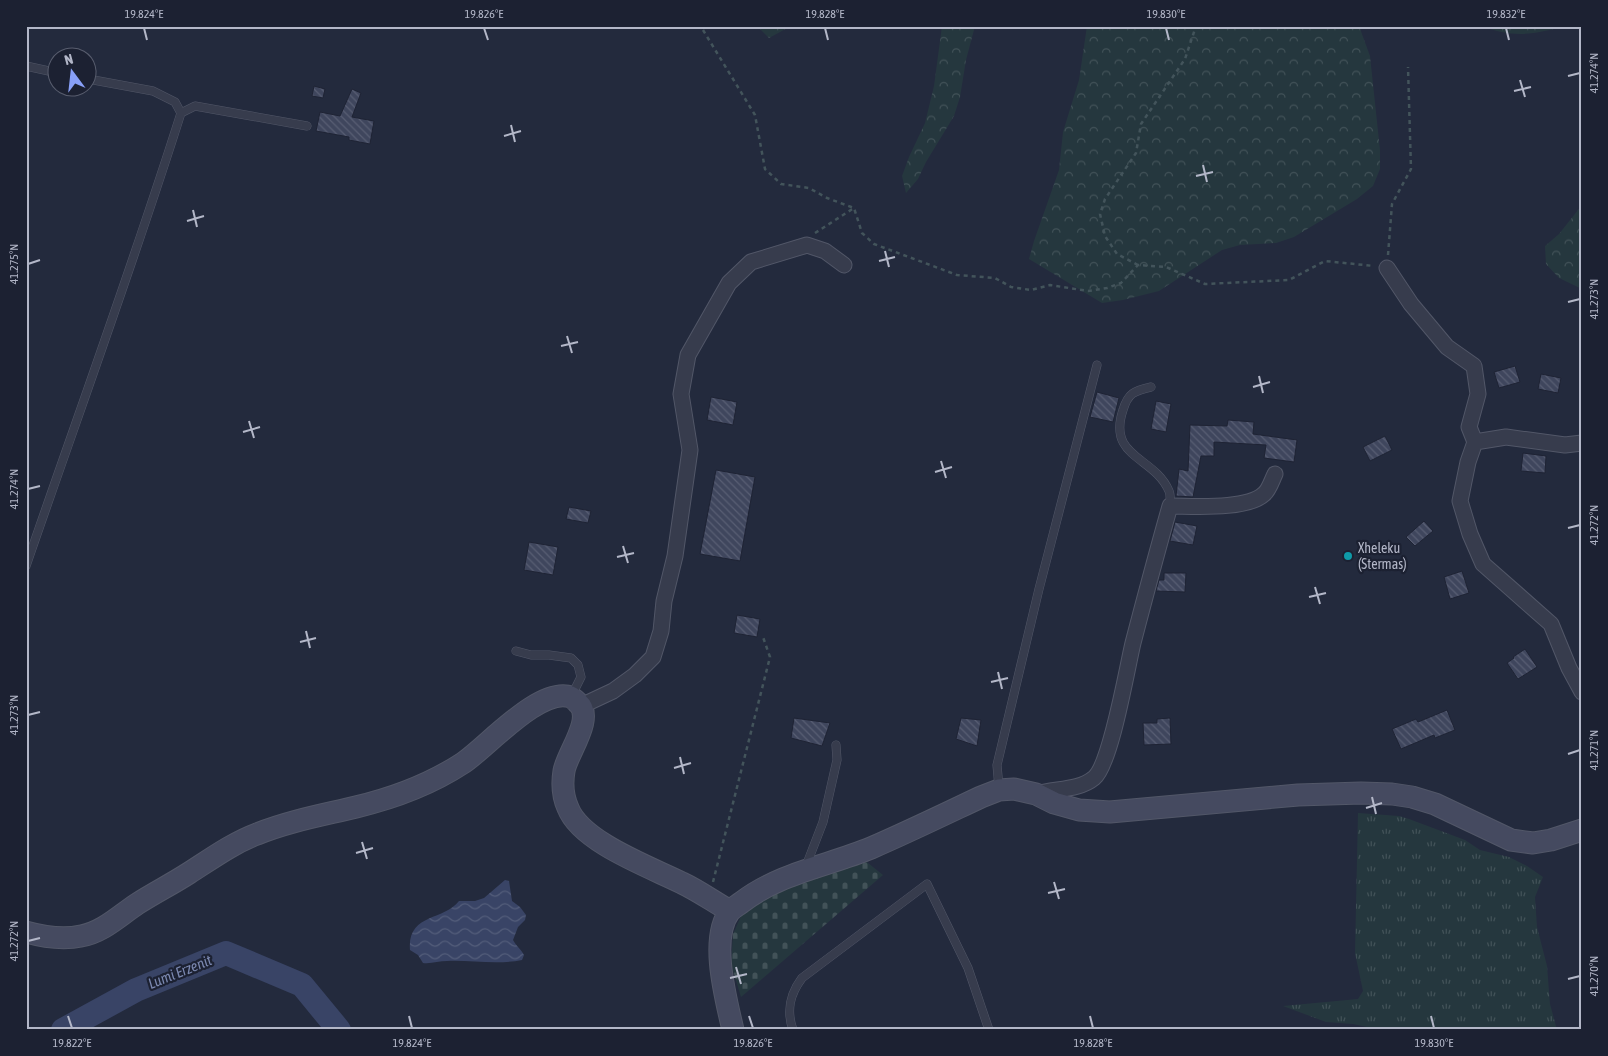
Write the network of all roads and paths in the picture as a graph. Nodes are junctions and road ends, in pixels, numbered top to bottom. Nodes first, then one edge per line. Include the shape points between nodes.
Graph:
1 (1196, 26) edge
2 (703, 30) dead end
3 (26, 66) edge
4 (1408, 67) dead end
5 (48, 71) edge
6 (98, 81) edge
7 (181, 113) junction
8 (307, 126) dead end
9 (854, 208) junction
10 (807, 245) junction
11 (844, 265) dead end
12 (1138, 265) junction
13 (1387, 268) junction
14 (1097, 365) dead end
15 (1151, 387) dead end
16 (1476, 442) junction
17 (1582, 443) edge
18 (1275, 474) dead end
19 (1170, 506) junction
20 (26, 566) edge
21 (763, 637) dead end
22 (516, 651) dead end
23 (1582, 692) edge
24 (576, 702) junction
25 (836, 745) dead end
26 (999, 790) junction
27 (1036, 794) junction
28 (1582, 830) edge
29 (805, 871) junction
30 (708, 898) junction
31 (730, 911) junction
32 (26, 932) edge
33 (733, 1030) edge
34 (793, 1030) edge
35 (988, 1030) edge

1 - 12 path via 1185,59 1141,124 1136,153 1104,199 1100,214 1105,236 1118,254
2 - 9 path via 755,115 765,170 781,184 809,188
3 - 5 lane
4 - 13 path via 1411,169 1392,204
6 - 7 lane via 153,92 175,102
7 - 8 lane via 195,106
7 - 20 lane
9 - 10 path via 809,237
9 - 12 path via 862,233 874,244 958,275 995,278 1011,287 1031,290 1050,285 1088,291 1107,288 1121,283
10 - 11 street via 825,251
10 - 24 street via 751,262 729,284 688,355 681,394 690,450 675,556 653,657 613,691
12 - 13 path via 1166,267 1205,284 1289,280 1325,261
13 - 16 street via 1411,304 1447,347 1474,366 1478,394 1469,427
14 - 26 lane via 997,765
15 - 19 lane via 1136,391 1126,399 1118,431 1122,443 1162,480 1170,492
16 - 17 street via 1506,437 1565,446
16 - 23 street via 1460,501 1470,534 1483,564 1551,624
18 - 19 street via 1266,493 1254,501 1236,505
19 - 27 street via 1102,767 1095,777 1086,782 1066,790
21 - 30 path via 770,657
22 - 24 lane via 571,658 578,665 581,677
24 - 30 main road via 584,714 583,724 568,756 563,791 568,809 580,827 596,840
24 - 32 main road via 551,698 532,707 473,756 414,789 257,834 143,901 103,929 81,936 51,938
25 - 29 lane via 837,760 822,822
26 - 27 main road via 1014,789
26 - 29 main road via 870,848
27 - 28 main road via 1079,810 1110,812 1298,795 1392,794 1435,804 1511,840 1532,843
29 - 31 main road via 767,885
30 - 31 main road
31 - 33 main road via 721,940 720,967
34 - 35 lane via 790,1004 793,990 802,978 926,884 968,968

